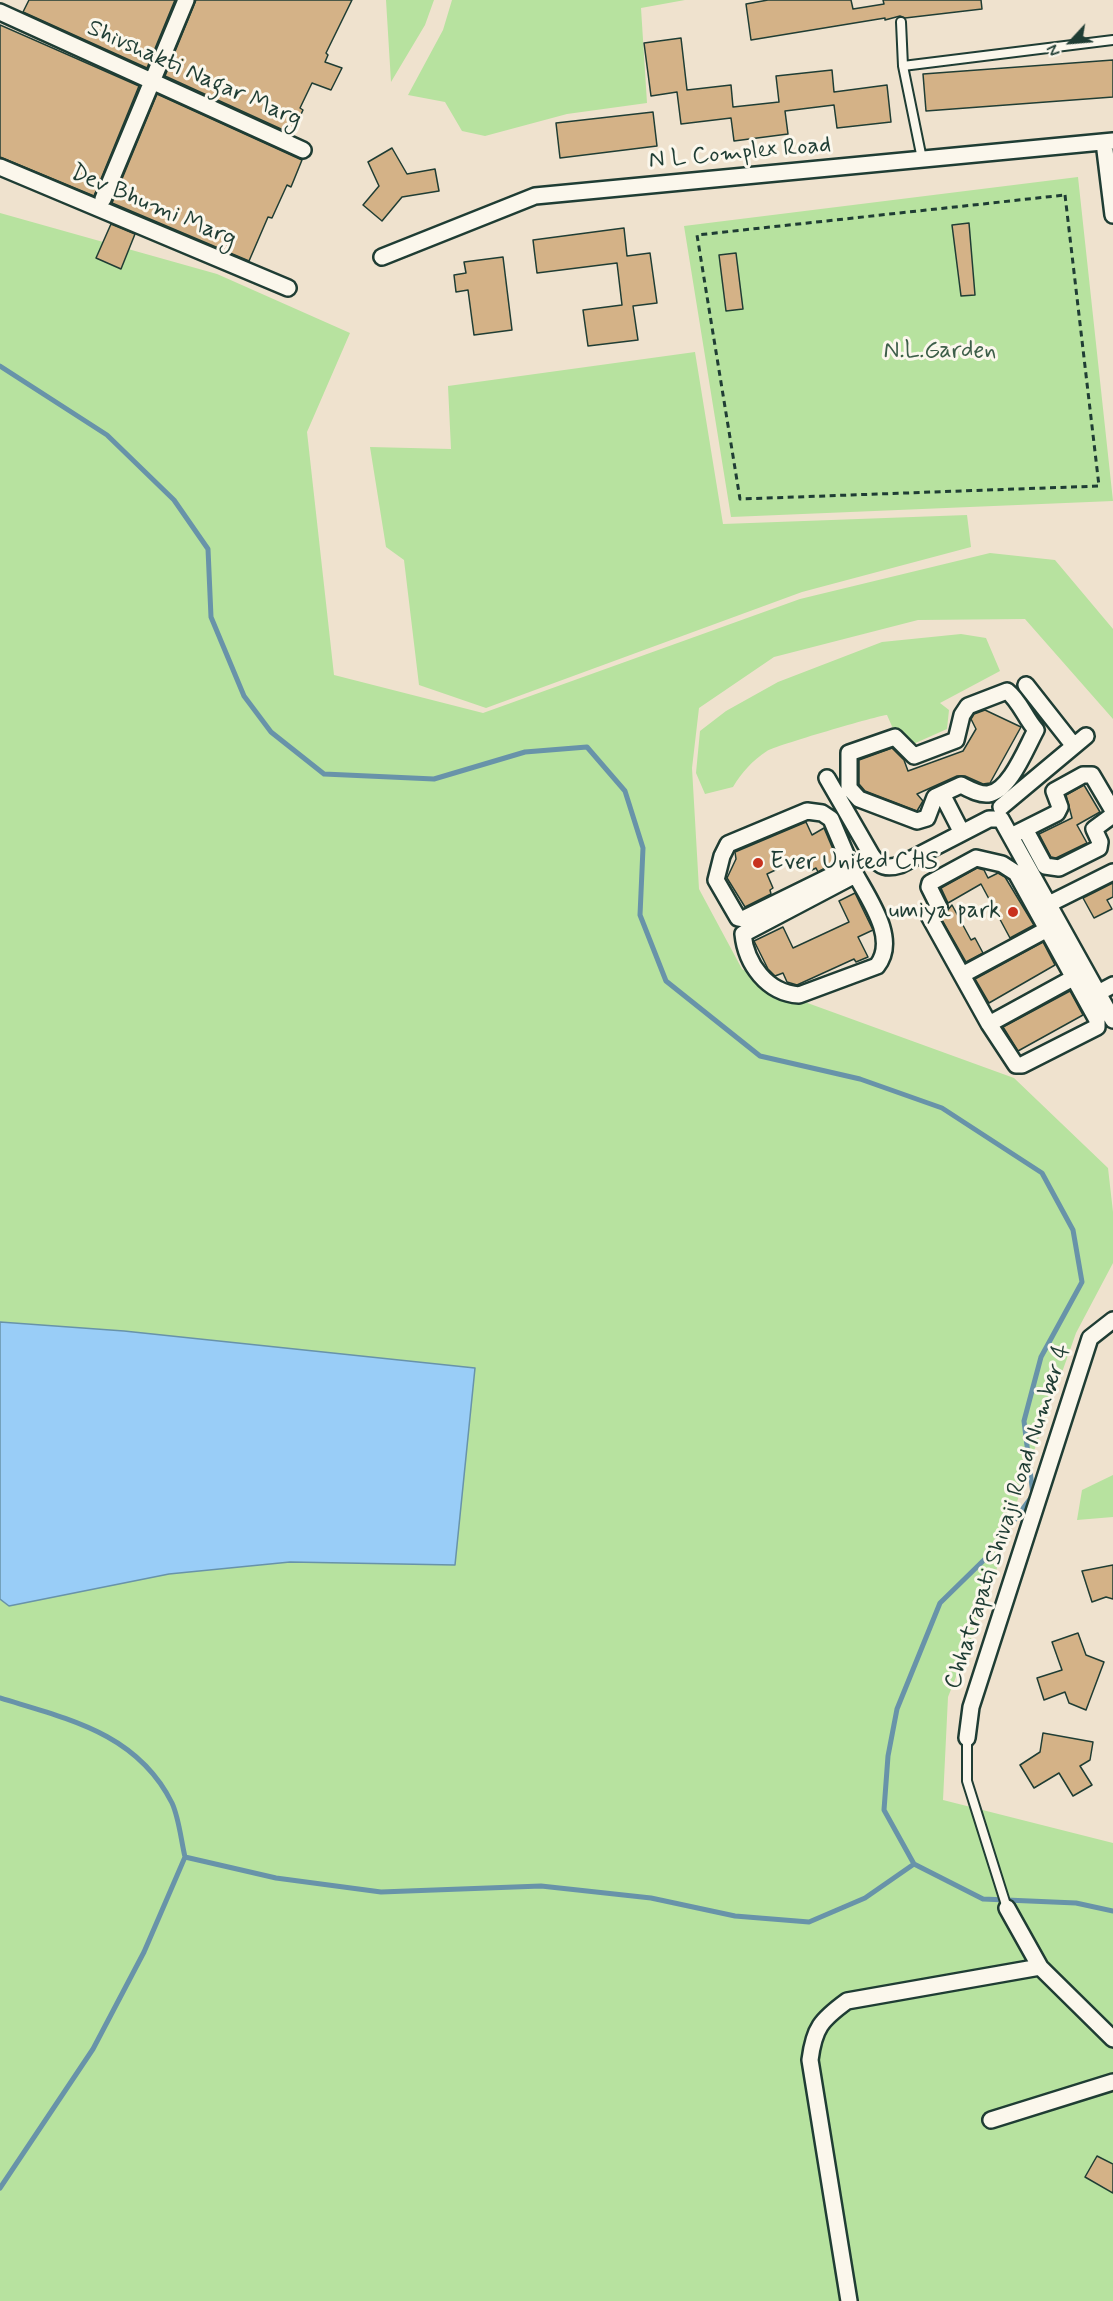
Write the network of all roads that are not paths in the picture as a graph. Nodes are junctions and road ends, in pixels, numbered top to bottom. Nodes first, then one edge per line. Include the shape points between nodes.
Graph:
1 (186, 0) edge
2 (0, 12) edge
3 (901, 22) dead end
4 (1113, 40) edge
5 (903, 66) junction
6 (152, 82) junction
7 (1109, 141) edge
8 (303, 150) dead end
9 (922, 159) junction
10 (0, 167) edge
11 (103, 199) dead end
12 (1113, 215) edge
13 (382, 257) dead end
14 (288, 288) dead end
15 (1026, 685) dead end
16 (1086, 736) dead end
17 (1074, 747) junction
18 (827, 778) dead end
19 (1000, 790) junction
20 (942, 794) junction
21 (1001, 813) junction
22 (1018, 832) junction
23 (962, 833) junction
24 (875, 860) junction
25 (853, 871) junction
26 (1113, 872) edge
27 (1049, 904) junction
28 (1054, 926) junction
29 (1080, 974) junction
30 (962, 975) junction
31 (1113, 985) edge
32 (1098, 993) junction
33 (1112, 1015) edge
34 (989, 1024) junction
35 (1113, 1320) edge
36 (967, 1738) joint
37 (1007, 1908) joint
38 (1040, 1967) junction
39 (1113, 2039) edge
40 (1113, 2082) edge
41 (991, 2120) dead end
42 (849, 2301) edge

1 - 6 street
2 - 6 street, Shivshakti Nagar Marg
3 - 5 lane
4 - 5 lane
5 - 9 lane
6 - 8 street, Shivshakti Nagar Marg
6 - 11 street
7 - 9 street, N L Complex Road
7 - 12 street
9 - 13 street, N L Complex Road via 535,196
10 - 14 street, Dev Bhumi Marg
15 - 17 street
16 - 17 street
17 - 21 street
18 - 24 street
19 - 20 street via 987,795 961,785
19 - 20 street via 1036,730 1024,717 1016,698 1007,691 968,706 956,740 915,756 895,737 849,753 849,788 859,799 917,821 927,818 935,797
19 - 21 street
20 - 23 street
21 - 22 street
21 - 23 street
22 - 22 street via 1057,813 1054,790 1083,774 1092,775 1112,809 1113,814 1094,829 1099,848 1059,868 1045,866
22 - 27 street
23 - 24 street via 900,866 890,868
24 - 25 street
25 - 25 street via 743,919 738,918 716,880 728,844 807,811 831,819
25 - 25 street via 742,934 751,962 765,981 799,995 877,966 881,960 882,928
26 - 27 street
27 - 28 street
28 - 29 street
28 - 30 street
28 - 30 street via 1016,873 1002,864 976,858 929,885 939,907 931,912 930,920
29 - 32 street
29 - 34 street
29 - 34 street via 1097,1027 1016,1065
30 - 34 street
31 - 32 street
32 - 33 street
35 - 36 street, Chhatrapati Shivaji Road Number 4 via 1090,1338 971,1707
36 - 37 lane via 967,1780
37 - 38 street
38 - 39 street
38 - 42 street via 847,2001 825,2017 813,2037 810,2060
40 - 41 street

